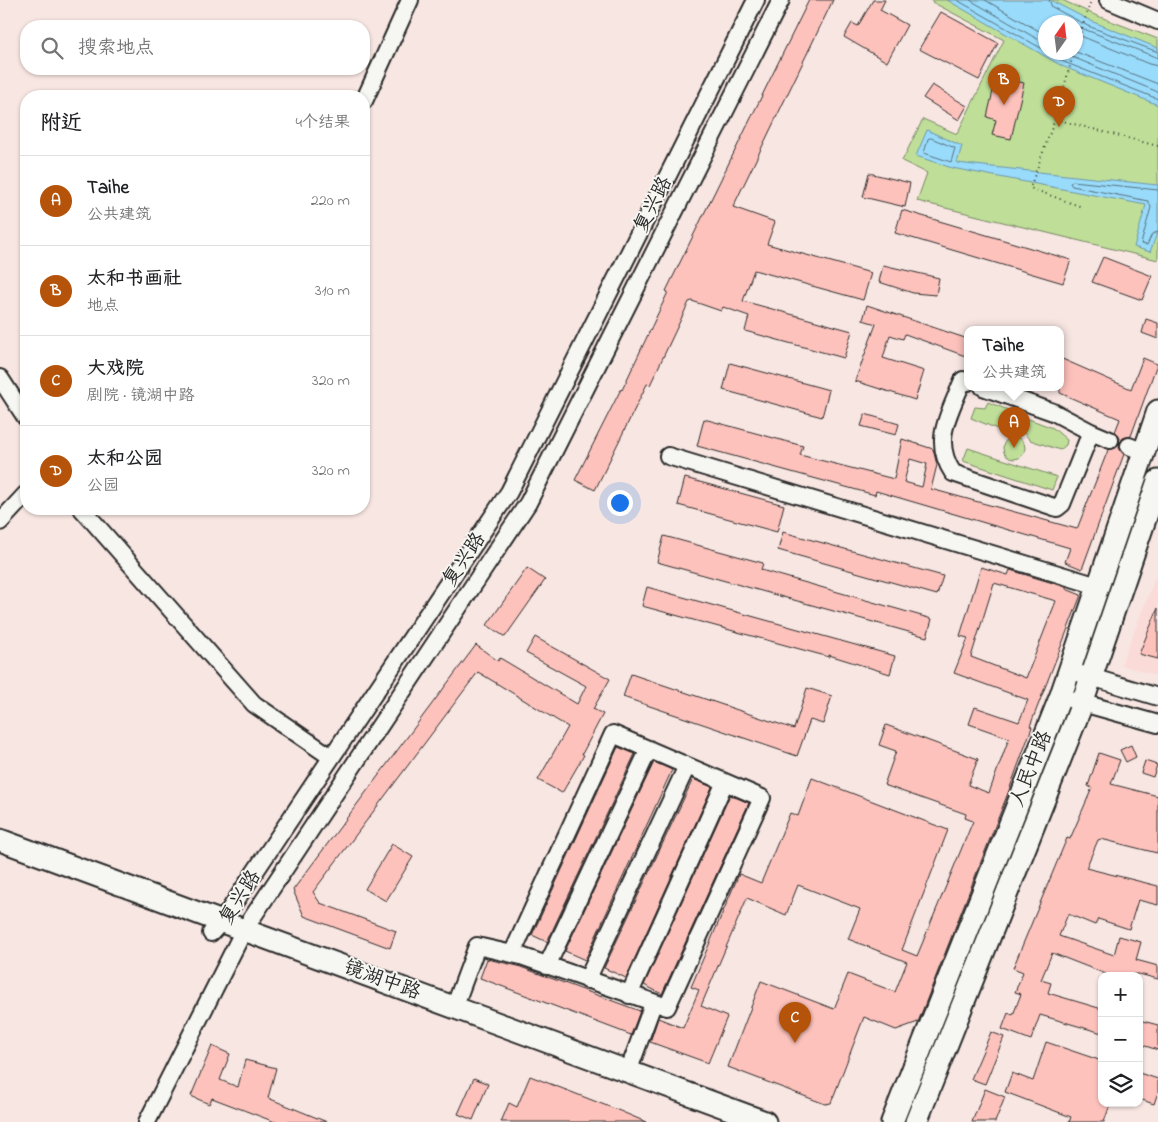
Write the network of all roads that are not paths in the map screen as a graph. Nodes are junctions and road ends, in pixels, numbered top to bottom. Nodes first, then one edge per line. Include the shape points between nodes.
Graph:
1 (410, 0) edge
2 (756, 0) edge
3 (781, 0) edge
4 (1108, 0) edge
5 (1158, 21) edge
6 (369, 90) edge
7 (0, 378) edge
8 (964, 381) edge
9 (994, 391) edge
10 (20, 409) edge
11 (1158, 411) edge
12 (1091, 432) junction
13 (1110, 440) dead end
14 (668, 456) dead end
15 (1158, 481) edge
16 (20, 500) edge
17 (87, 515) edge
18 (0, 522) edge
19 (1098, 586) junction
20 (1070, 670) junction
21 (1091, 677) junction
22 (1061, 696) junction
23 (1158, 697) edge
24 (1082, 704) junction
25 (1158, 724) edge
26 (649, 749) junction
27 (331, 757) junction
28 (687, 766) junction
29 (725, 782) junction
30 (0, 840) edge
31 (0, 855) edge
32 (217, 927) junction
33 (241, 937) junction
34 (512, 954) junction
35 (547, 966) junction
36 (587, 980) junction
37 (629, 995) junction
38 (653, 1004) junction
39 (454, 1008) junction
40 (628, 1072) junction
41 (147, 1122) edge
42 (722, 1122) edge
43 (765, 1122) edge
44 (892, 1122) edge
45 (916, 1122) edge

1 - 6 street
2 - 27 street, 复兴路 via 509,492
3 - 33 street, 复兴路 via 528,503
4 - 5 street
7 - 10 street
8 - 12 street via 941,439 946,462 954,473 1057,508 1062,504
9 - 12 street via 1053,412
11 - 19 main road, 人民中路 via 1137,449
12 - 13 street
14 - 19 street
15 - 21 main road, 人民中路
16 - 18 street
17 - 27 street via 254,704
19 - 20 main road, 人民中路
20 - 21 street
20 - 22 main road, 人民中路
21 - 23 street
21 - 24 main road, 人民中路
22 - 24 street
22 - 44 main road, 人民中路
24 - 25 street
24 - 45 main road, 人民中路
26 - 28 street
26 - 34 street via 613,734
26 - 35 street
27 - 32 street, 复兴路
28 - 29 street
28 - 36 street
29 - 37 street
29 - 38 street via 762,798 667,1007
30 - 32 main road, 镜湖中路
31 - 32 main road, 镜湖中路
32 - 33 main road, 镜湖中路
33 - 39 main road, 镜湖中路
33 - 41 street, 复兴路
33 - 42 main road, 镜湖中路
34 - 35 street
34 - 39 street via 477,946
35 - 36 street
36 - 37 street
37 - 38 street
38 - 40 street
39 - 40 main road, 镜湖中路
40 - 43 main road, 镜湖中路

